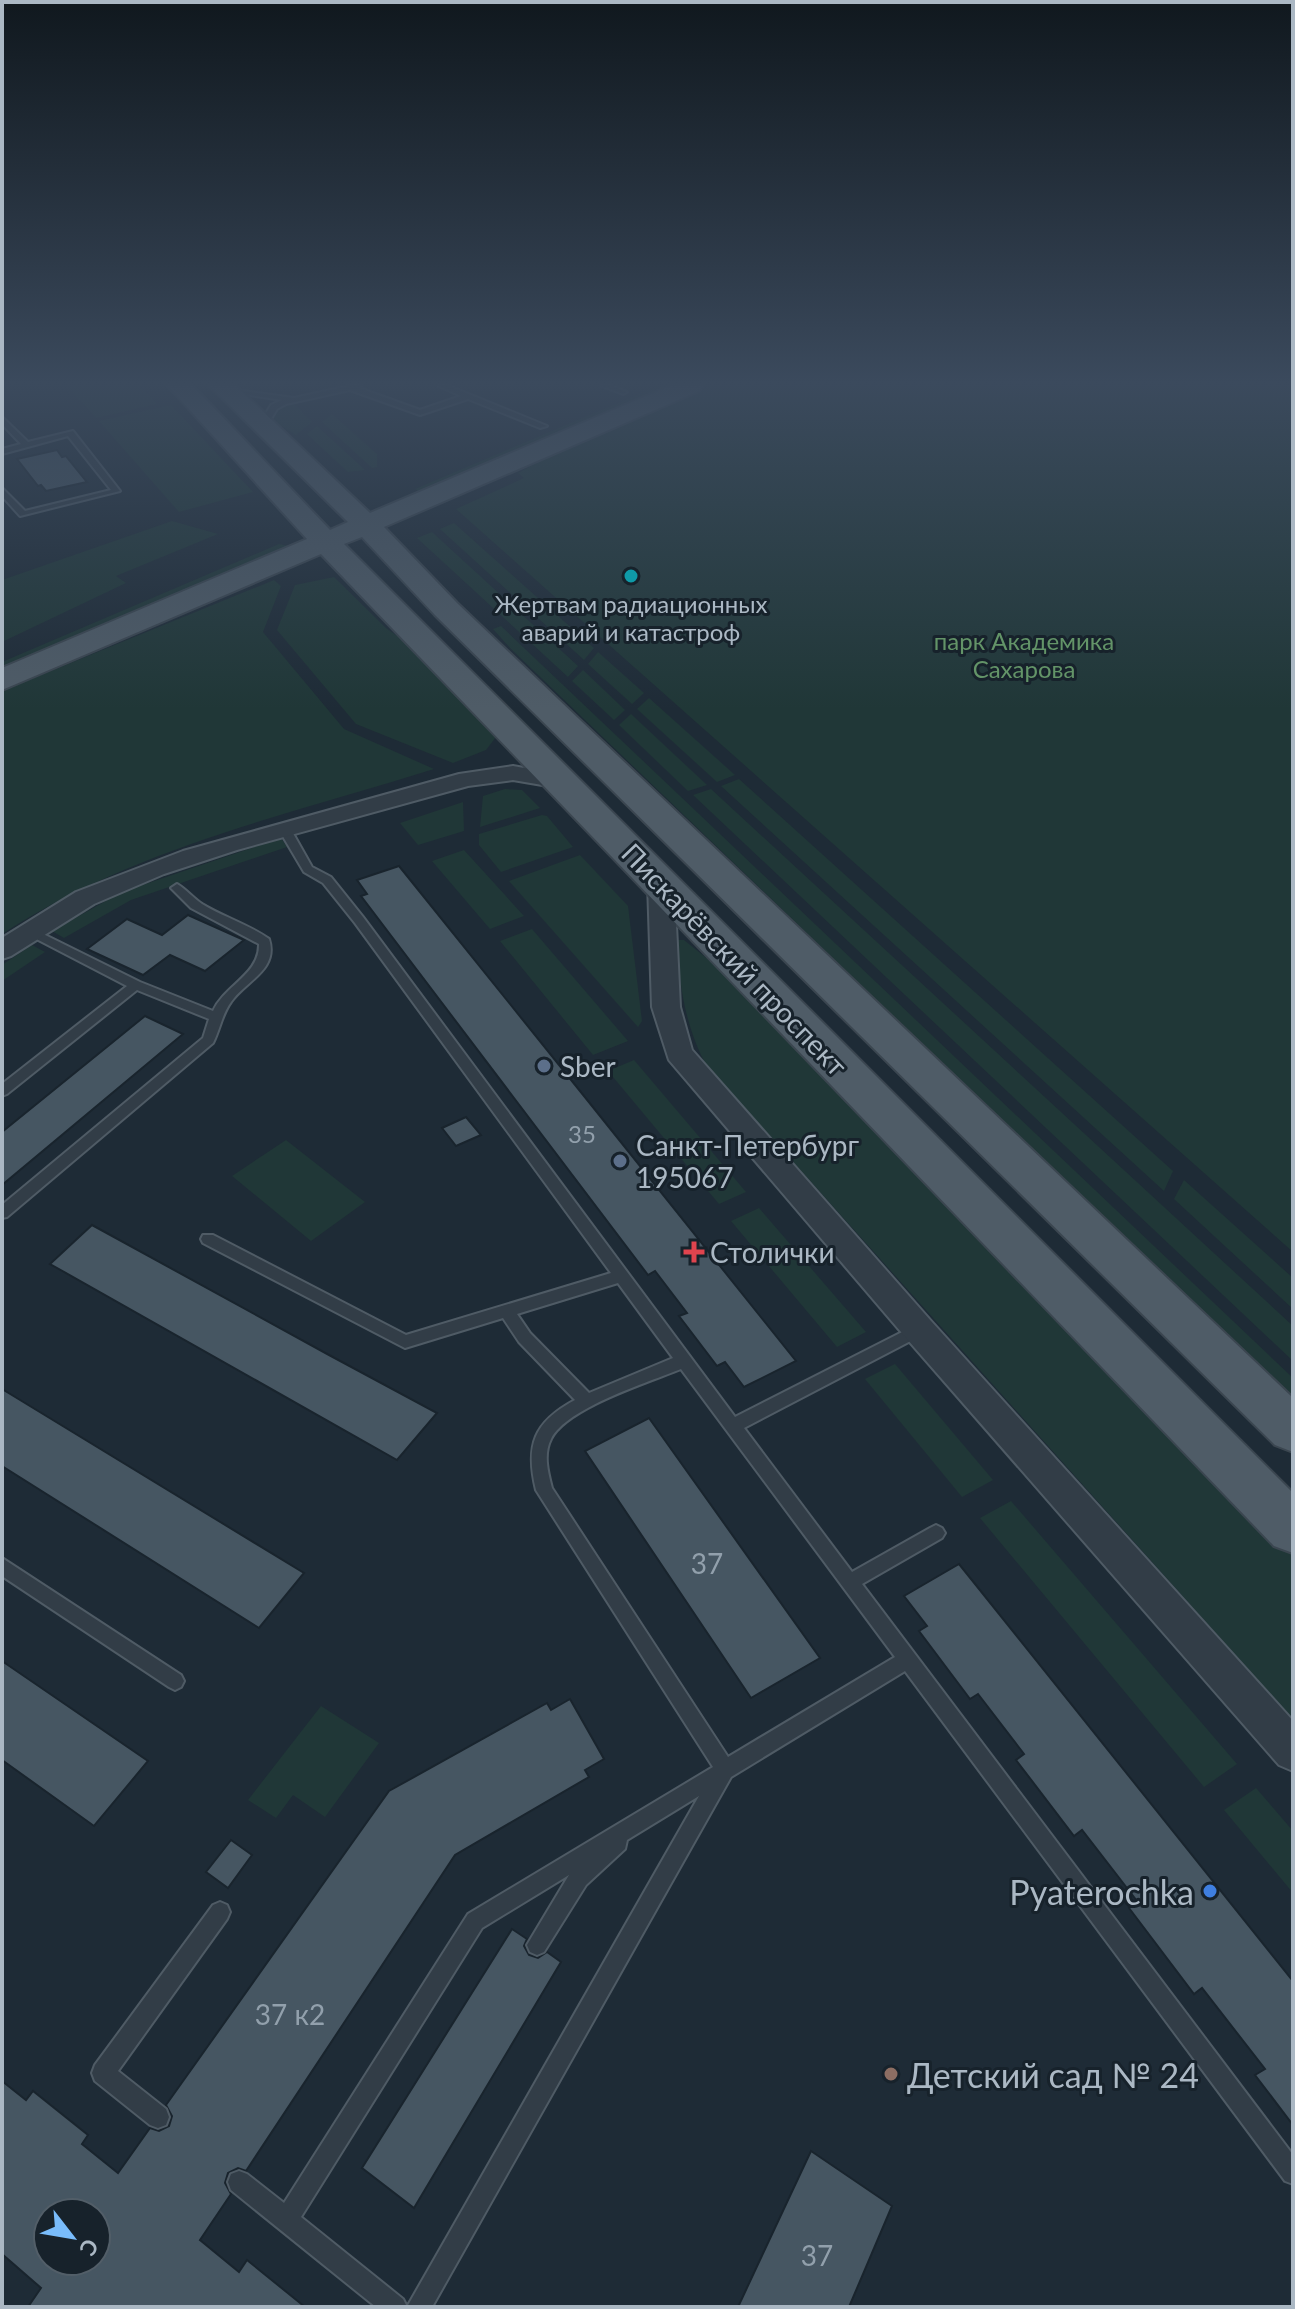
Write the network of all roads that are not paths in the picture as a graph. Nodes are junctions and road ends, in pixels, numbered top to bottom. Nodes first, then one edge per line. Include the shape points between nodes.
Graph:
1 (5, 494) edge
2 (105, 494) edge
3 (282, 494) edge
4 (334, 494) edge
5 (403, 494) edge
6 (414, 494) edge
7 (357, 516) junction
8 (318, 532) junction
9 (2, 654) edge
10 (2, 680) edge
11 (560, 781) junction
12 (284, 828) junction
13 (661, 883) junction
14 (177, 888) dead end
15 (29, 932) junction
16 (2, 950) edge
17 (136, 985) junction
18 (218, 1018) junction
19 (2, 1091) edge
20 (2, 1213) edge
21 (208, 1239) dead end
22 (622, 1276) junction
23 (508, 1313) junction
24 (919, 1330) junction
25 (684, 1361) junction
26 (586, 1402) junction
27 (732, 1426) junction
28 (1293, 1430) edge
29 (1293, 1529) edge
30 (936, 1533) dead end
31 (2, 1566) edge
32 (850, 1582) junction
33 (908, 1659) junction
34 (175, 1681) dead end
35 (1293, 1751) edge
36 (725, 1769) junction
37 (641, 1820) junction
38 (220, 1912) dead end
39 (537, 1945) dead end
40 (158, 2117) dead end
41 (1293, 2173) edge
42 (239, 2182) dead end
43 (286, 2220) junction
44 (395, 2307) edge
45 (419, 2307) edge

1 - 2 lane via 23,514
3 - 8 main road, Пискарёвский проспект
4 - 7 main road, Пискарёвский проспект
5 - 7 main road
6 - 7 main road
7 - 8 main road
7 - 28 main road, Пискарёвский проспект via 456,620
8 - 9 main road
8 - 10 main road
8 - 11 main road, Пискарёвский проспект
11 - 12 street via 527,772 483,774
11 - 13 main road, Пискарёвский проспект
12 - 15 street via 152,870 85,898
12 - 22 lane via 308,869 327,880 359,920
13 - 24 street via 666,1007 679,1053
13 - 29 main road, Пискарёвский проспект
14 - 18 lane via 189,902 265,942 262,965 223,1002
15 - 16 street
15 - 17 lane
17 - 18 lane
17 - 19 lane
18 - 20 lane via 208,1040
21 - 23 lane via 405,1342
22 - 23 lane
22 - 25 lane
23 - 26 lane
24 - 27 lane
24 - 35 street
25 - 26 lane
25 - 27 lane
26 - 36 lane via 547,1430 539,1448 544,1490
27 - 32 lane
30 - 32 lane
31 - 34 lane
32 - 33 lane
33 - 36 lane
33 - 41 lane
36 - 37 lane
36 - 45 lane
37 - 39 lane via 579,1878
37 - 43 lane via 475,1921
38 - 40 lane via 103,2073
42 - 43 lane
43 - 44 lane

